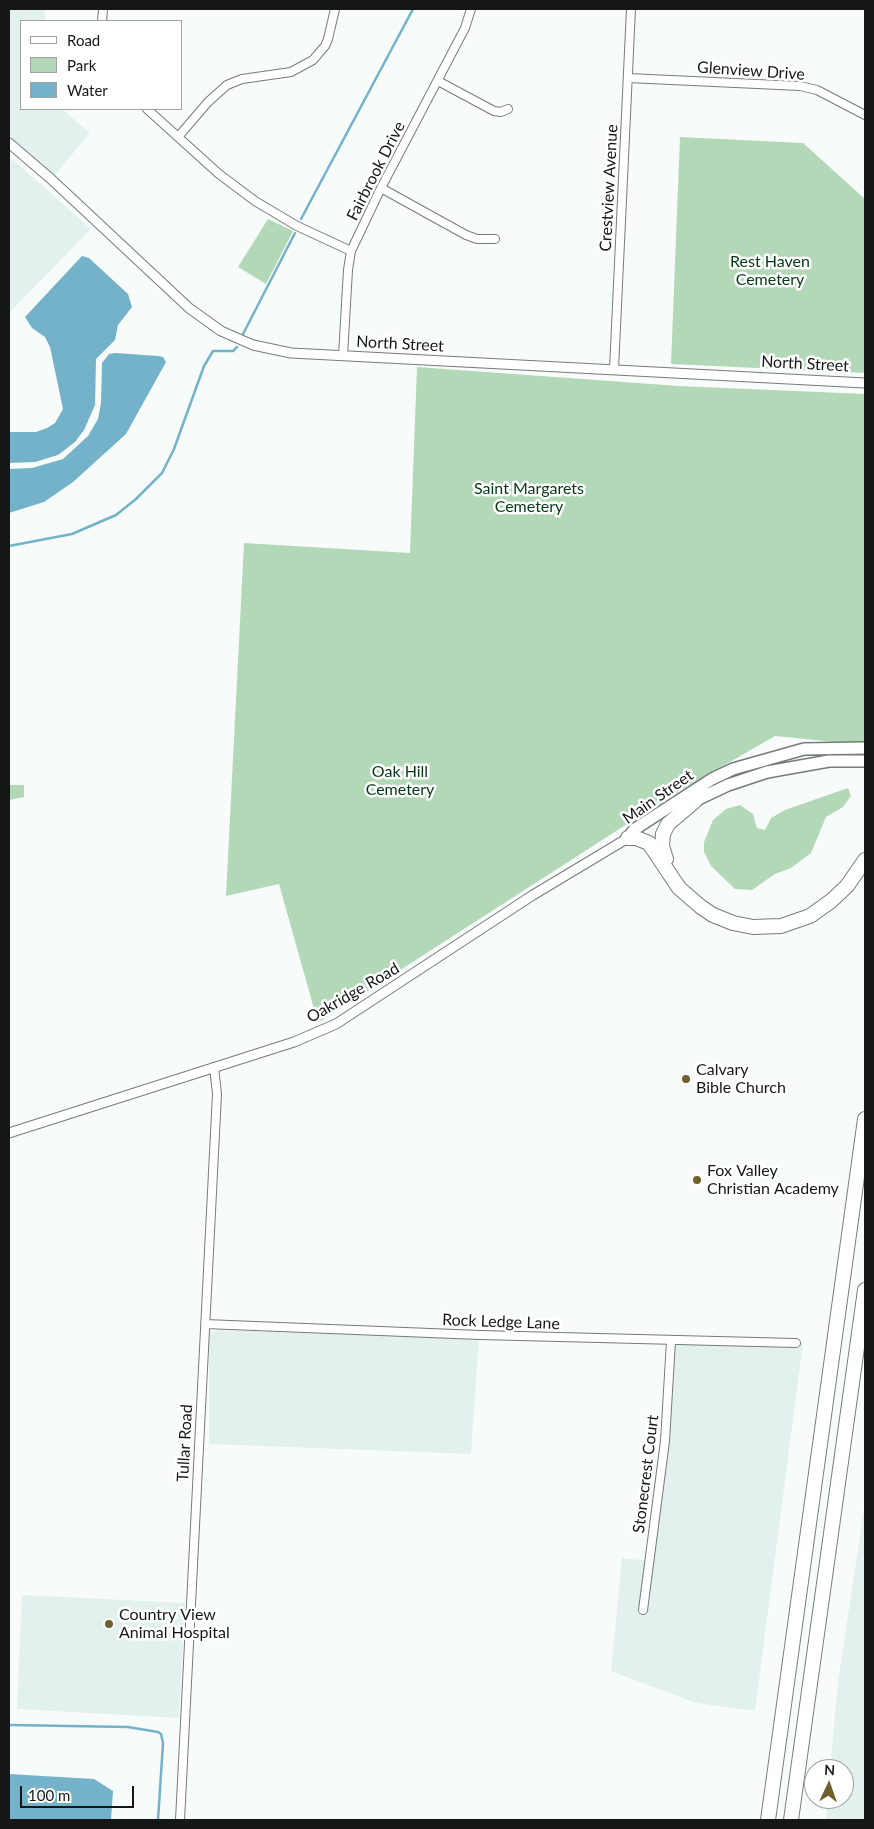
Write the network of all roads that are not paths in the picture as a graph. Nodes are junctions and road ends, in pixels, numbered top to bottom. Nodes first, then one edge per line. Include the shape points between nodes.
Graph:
1 (335, 9) edge
2 (471, 9) edge
3 (631, 9) edge
4 (628, 78) junction
5 (438, 81) junction
6 (508, 109) dead end
7 (147, 110) edge
8 (865, 115) edge
9 (178, 137) junction
10 (9, 143) edge
11 (381, 188) junction
12 (495, 239) dead end
13 (351, 251) junction
14 (343, 356) junction
15 (614, 369) junction
16 (865, 382) edge
17 (865, 748) edge
18 (865, 761) edge
19 (695, 802) junction
20 (628, 838) junction
21 (865, 860) edge
22 (685, 892) junction
23 (214, 1067) junction
24 (865, 1119) edge
25 (9, 1133) edge
26 (865, 1290) edge
27 (205, 1324) junction
28 (671, 1341) junction
29 (796, 1343) dead end
30 (643, 1610) dead end
31 (180, 1820) edge
32 (768, 1820) edge
33 (790, 1820) edge

1 - 9 street via 328,39 313,60 291,72 242,79 227,85
2 - 5 street, Fairbrook Drive
3 - 4 street, Crestview Avenue
4 - 8 street, Glenview Drive via 800,86 824,93
4 - 15 street, Crestview Avenue
5 - 6 street via 494,111
5 - 11 street, Fairbrook Drive
7 - 9 street
9 - 13 street via 255,201 297,226
10 - 14 street, North Street via 209,324 236,339 272,351
11 - 12 street via 466,235
11 - 13 street, Fairbrook Drive
13 - 14 street, Fairbrook Drive
14 - 15 street, North Street
15 - 16 street, North Street
17 - 20 main road, Main Street via 804,749 733,769 635,829
18 - 19 main road, Main Street via 828,761 767,772 728,785
19 - 20 main road, Main Street
19 - 22 highway via 668,824 662,840 665,857
20 - 22 highway via 649,843
20 - 23 street, Oakridge Road via 533,895 336,1024 294,1042
21 - 22 highway via 847,886 826,905 810,916 781,926 753,927 733,923 713,915
23 - 25 street, Oakridge Road
23 - 27 street, Tullar Road via 216,1094
24 - 32 highway
26 - 33 highway
27 - 28 street, Rock Ledge Lane
27 - 31 street, Tullar Road
28 - 29 street, Rock Ledge Lane
28 - 30 street, Stonecrest Court via 665,1441

